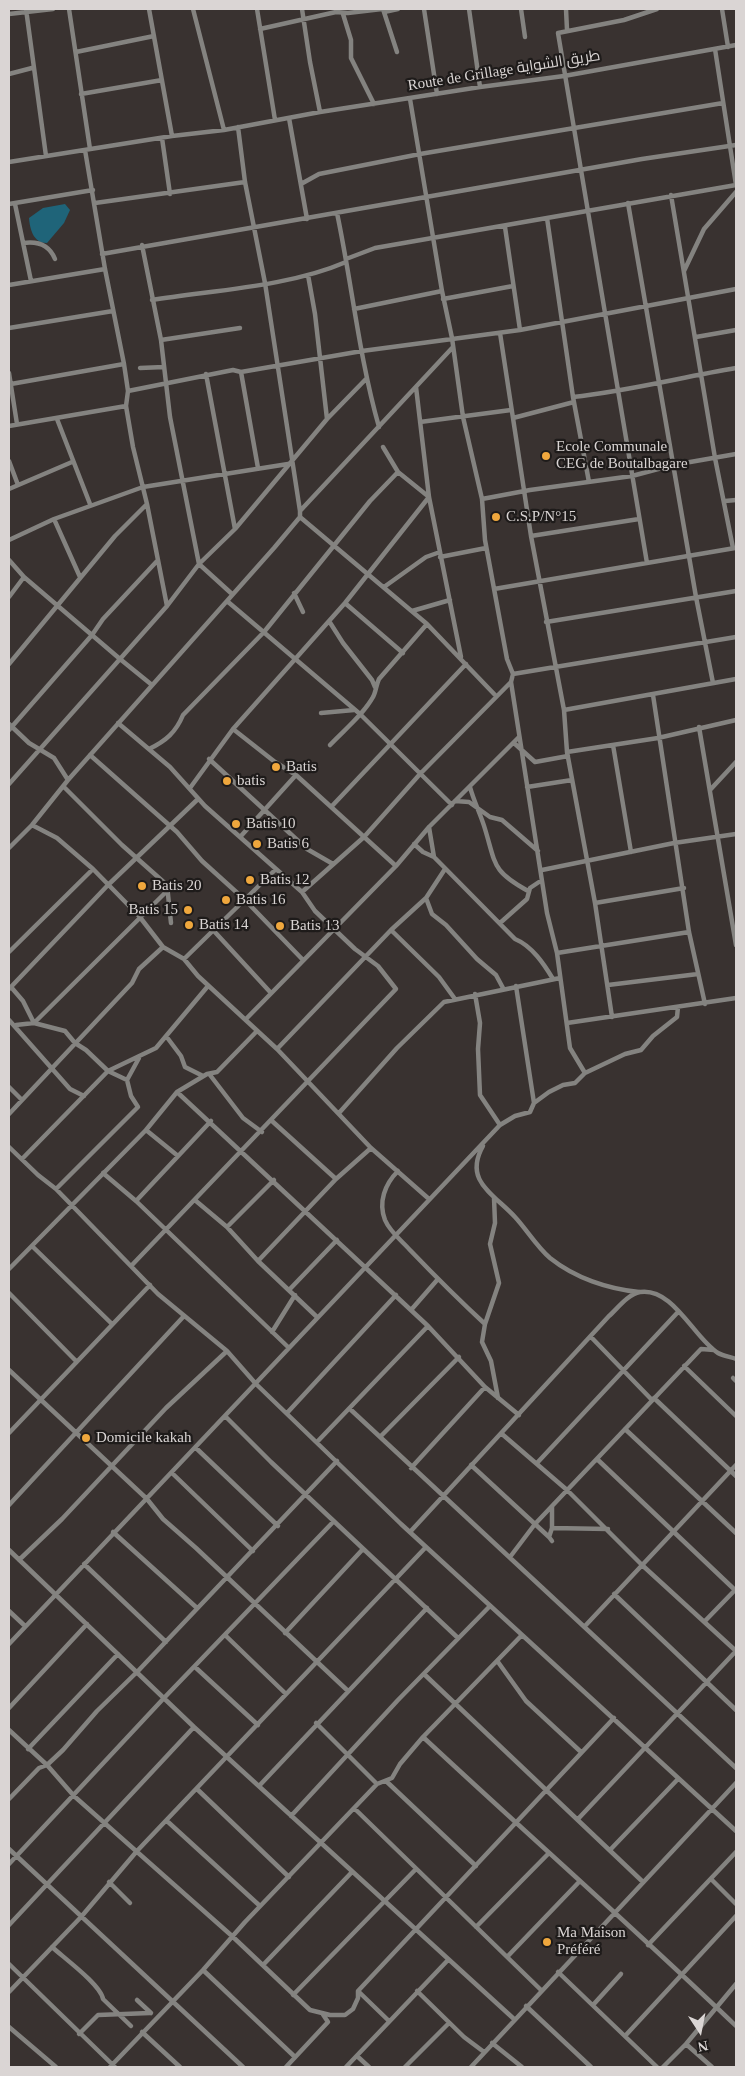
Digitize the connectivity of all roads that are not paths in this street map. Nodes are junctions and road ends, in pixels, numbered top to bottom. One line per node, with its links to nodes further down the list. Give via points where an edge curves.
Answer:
1 (53, 9): 15 (street)
2 (69, 9): 26 (street)
3 (149, 9): 21 (street)
4 (193, 9): 43 (street)
5 (256, 9): 19 (street)
6 (302, 9): 18 (street)
7 (398, 9): 14 (street)
8 (424, 9): 34 (street)
9 (469, 9): 32 (street)
10 (521, 9): 22 (street)
11 (566, 9): 20 (street)
12 (657, 9): 20 (street, via 624,20)
13 (722, 9): 24 (street)
14 (383, 10): 17 (street); 27 (street)
15 (26, 11): 16 (street); 28 (street)
16 (9, 14)
17 (343, 14): 18 (street, via 336,12); 37 (street, via 351,40 351,58)
18 (303, 21): 19 (street); 38 (street)
19 (260, 29): 40 (street)
20 (567, 30): 30 (street, via 558,33)
21 (154, 36): 26 (street); 31 (street)
22 (525, 37)
23 (736, 46): 24 (street, Route de Grillage طريق الشواية)
24 (728, 47): 25 (street, Route de Grillage طريق الشواية)
25 (715, 49): 30 (street, Route de Grillage طريق الشواية); 36 (street)
26 (76, 52): 33 (street)
27 (397, 52)
28 (32, 68): 29 (street); 50 (street)
29 (9, 74)
30 (564, 76): 32 (street, Route de Grillage طريق الشواية); 42 (street)
31 (162, 80): 33 (street); 44 (street)
32 (480, 87): 34 (street, Route de Grillage طريق الشواية)
33 (81, 94): 48 (street)
34 (437, 94): 35 (street, Route de Grillage طريق الشواية)
35 (410, 98): 37 (street, Route de Grillage طريق الشواية); 49 (street)
36 (723, 103): 42 (street); 47 (street)
37 (374, 104): 38 (street, Route de Grillage طريق الشواية)
38 (320, 112): 39 (street, Route de Grillage طريق الشواية)
39 (289, 118): 40 (street, Route de Grillage طريق الشواية); 54 (street)
40 (275, 120): 41 (street, Route de Grillage طريق الشواية)
41 (238, 127): 43 (street, Route de Grillage طريق الشواية); 53 (street)
42 (573, 127): 49 (street); 52 (street)
43 (224, 130): 44 (street, Route de Grillage طريق الشواية)
44 (172, 136): 45 (street, Route de Grillage طريق الشواية)
45 (162, 138): 48 (street, Route de Grillage طريق الشواية); 58 (street)
46 (736, 145): 47 (street)
47 (730, 146): 52 (street); 55 (street)
48 (88, 150): 50 (street, Route de Grillage طريق الشواية); 56 (street)
49 (420, 154): 54 (street, via 320,174); 60 (street)
50 (46, 156): 51 (street, Route de Grillage طريق الشواية)
51 (9, 162)
52 (582, 171): 60 (street); 65 (street)
53 (245, 182): 58 (street); 69 (street)
54 (301, 184): 68 (street)
55 (736, 185): 59 (street)
56 (93, 190): 61 (street); 64 (street)
57 (736, 192): 78 (street, via 704,229)
58 (170, 194): 61 (street)
59 (672, 195): 62 (street); 78 (street)
60 (428, 196): 66 (street); 71 (street)
61 (95, 203): 74 (street)
62 (628, 203): 65 (street); 89 (street)
63 (9, 204): 64 (street)
64 (15, 204): 72 (street)
65 (589, 212): 67 (street); 92 (street)
66 (336, 213): 68 (street); 76 (street)
67 (547, 218): 70 (street); 93 (street)
68 (307, 219): 69 (street)
69 (254, 227): 73 (street); 81 (street)
70 (505, 227): 71 (street); 83 (street)
71 (435, 239): 76 (street, via 375,248); 85 (street)
72 (23, 243): 75 (street, via 43,245 51,250); 80 (street)
73 (142, 245): 74 (street); 88 (street)
74 (102, 254): 77 (street)
75 (55, 259)
76 (346, 261): 79 (street, via 324,272); 90 (street)
77 (105, 269): 80 (street); 91 (street)
78 (684, 271): 87 (street)
79 (308, 275): 81 (street); 104 (street)
80 (31, 281): 82 (street)
81 (265, 283): 88 (street); 106 (street)
82 (9, 285)
83 (513, 286): 86 (street); 96 (street)
84 (736, 289): 87 (street)
85 (442, 292): 86 (street); 90 (street)
86 (443, 298): 100 (street)
87 (690, 298): 89 (street); 99 (street)
88 (152, 300): 101 (street)
89 (646, 306): 92 (street); 115 (street)
90 (354, 309): 103 (street)
91 (113, 311): 94 (street); 105 (street)
92 (604, 314): 93 (street); 120 (street)
93 (562, 323): 96 (street); 121 (street)
94 (9, 328)
95 (240, 328): 101 (street)
96 (520, 330): 98 (street)
97 (736, 330): 99 (street)
98 (500, 333): 100 (street); 123 (street)
99 (696, 337): 113 (street)
100 (452, 338): 102 (street); 103 (street)
101 (161, 340): 107 (street)
102 (453, 346): 118 (street); 124 (street)
103 (362, 351): 104 (street); 114 (street)
104 (320, 358): 106 (street); 127 (street)
105 (124, 364): 117 (street); 119 (street)
106 (278, 366): 110 (street); 137 (street)
107 (164, 367): 108 (street); 116 (street)
108 (140, 368)
109 (736, 368): 113 (street)
110 (241, 372): 112 (street); 139 (street)
111 (9, 373): 117 (street)
112 (206, 374): 116 (street); 141 (street)
113 (701, 374): 115 (street); 134 (street)
114 (366, 379): 127 (street); 131 (street)
115 (659, 381): 120 (street); 138 (street)
116 (165, 383): 119 (street); 143 (street)
117 (11, 384): 129 (street)
118 (416, 387): 128 (street); 131 (street)
119 (128, 391): 122 (street)
120 (617, 392): 121 (street); 142 (street)
121 (573, 399): 125 (street); 144 (street)
122 (126, 406): 126 (street); 146 (street)
123 (511, 410): 124 (street); 125 (street)
124 (463, 417): 128 (street); 150 (street)
125 (513, 418): 148 (street)
126 (57, 419): 129 (street); 136 (street)
127 (328, 419): 137 (street)
128 (420, 422): 149 (street)
129 (17, 424): 130 (street)
130 (9, 426)
131 (379, 427): 155 (street)
132 (383, 447): 140 (street)
133 (736, 454): 134 (street)
134 (715, 458): 138 (street); 152 (street)
135 (9, 461): 145 (street)
136 (72, 462): 145 (street); 153 (street)
137 (290, 462): 139 (street); 155 (street); 158 (street)
138 (673, 465): 142 (street); 165 (street)
139 (258, 468): 141 (street)
140 (398, 472): 149 (street); 161 (street)
141 (226, 473): 143 (street); 158 (street)
142 (632, 476): 144 (street); 157 (street)
143 (182, 479): 146 (street); 169 (street)
144 (589, 482): 148 (street)
145 (18, 485): 147 (street)
146 (142, 486): 153 (street); 154 (street)
147 (9, 489)
148 (524, 491): 150 (street); 159 (street)
149 (429, 497): 164 (street); 170 (street)
150 (482, 499): 162 (street)
151 (736, 500): 152 (street)
152 (725, 502): 163 (street)
153 (90, 504): 156 (street)
154 (147, 504): 167 (street); 171 (street, via 114,536)
155 (300, 514): 161 (street); 178 (street)
156 (54, 518): 160 (street); 171 (street)
157 (639, 519): 159 (street); 168 (street)
158 (235, 529): 169 (street)
159 (531, 536): 173 (street)
160 (9, 540)
161 (334, 546): 170 (street); 177 (street)
162 (486, 548): 164 (street); 175 (street)
163 (735, 548): 165 (street)
164 (440, 554): 174 (street, via 426,557); 181 (street)
165 (689, 556): 168 (street); 180 (street)
166 (9, 560): 172 (street)
167 (158, 560): 185 (street); 192 (street)
168 (647, 563): 173 (street)
169 (200, 564): 178 (street); 185 (street)
170 (368, 573): 174 (street); 183 (street)
171 (80, 577): 184 (street)
172 (24, 578): 179 (street); 184 (street)
173 (539, 582): 175 (street); 189 (street)
174 (384, 587): 186 (street)
175 (494, 589): 202 (street, via 507,659)
176 (736, 591): 180 (street)
177 (294, 593): 187 (street); 191 (street)
178 (232, 594): 182 (street)
179 (9, 597)
180 (696, 597): 189 (street); 194 (street)
181 (450, 600): 186 (street); 196 (street)
182 (227, 602): 191 (street); 206 (street)
183 (345, 603): 188 (street); 195 (street)
184 (58, 605): 192 (street); 199 (street)
185 (167, 606): 197 (street)
186 (412, 611): 190 (street)
187 (303, 612)
188 (329, 621): 198 (street); 207 (street)
189 (546, 622): 201 (street)
190 (427, 624): 195 (street); 196 (street)
191 (264, 632): 198 (street); 225 (street, via 183,715 179,726 169,737)
192 (92, 635): 197 (street); 216 (street)
193 (736, 637): 194 (street)
194 (705, 642): 201 (street); 205 (street)
195 (403, 653): 207 (street)
196 (461, 657): 200 (street)
197 (120, 659): 206 (street); 226 (street)
198 (296, 660): 210 (street); 218 (street)
199 (9, 664)
200 (466, 664): 209 (street); 222 (street)
201 (556, 666): 202 (street); 211 (street)
202 (513, 674): 204 (street)
203 (736, 679): 205 (street)
204 (511, 682): 209 (street); 219 (street)
205 (713, 683): 208 (street)
206 (152, 685): 215 (street)
207 (375, 687): 213 (street, via 375,694)
208 (653, 695): 211 (street); 220 (street)
209 (496, 696): 232 (street)
210 (354, 710): 212 (street); 213 (street)
211 (564, 710): 228 (street)
212 (321, 713)
213 (360, 714): 222 (street); 223 (street)
214 (736, 720): 217 (street)
215 (118, 723): 225 (street); 229 (street)
216 (10, 727): 226 (street)
217 (699, 727): 220 (street); 241 (street)
218 (233, 729): 230 (street); 233 (street)
219 (519, 737): 221 (street); 227 (street)
220 (658, 738): 224 (street); 254 (street)
221 (514, 743): 227 (street); 238 (street)
222 (389, 744): 232 (street); 244 (street)
223 (330, 745)
224 (613, 746): 228 (street); 258 (street)
225 (149, 749): 239 (street)
226 (39, 750): 234 (street, via 54,758); 236 (street)
227 (521, 750): 228 (street, via 535,762); 240 (street)
228 (567, 754): 235 (street)
229 (90, 756): 234 (street); 248 (street)
230 (210, 759): 239 (street); 246 (street)
231 (736, 762): 241 (street)
232 (420, 774): 243 (street); 252 (street)
233 (296, 775): 244 (street); 246 (street)
234 (68, 780): 237 (street)
235 (572, 780): 240 (street); 261 (street)
236 (9, 784)
237 (63, 786): 247 (street); 260 (street)
238 (470, 787): 243 (street); 245 (street)
239 (190, 788): 242 (street)
240 (527, 788): 257 (street)
241 (710, 790): 253 (street)
242 (198, 799): 248 (street); 251 (street)
243 (453, 803): 245 (street, via 469,802); 249 (street)
244 (332, 806): 252 (street)
245 (476, 807): 257 (street, via 502,820); 272 (street, via 498,869)
246 (263, 809): 251 (street); 262 (street, via 308,849)
247 (32, 825): 256 (street); 264 (street, via 56,838)
248 (170, 827): 260 (street); 275 (street)
249 (429, 827): 255 (street); 259 (street)
250 (736, 834): 253 (street)
251 (241, 836): 266 (street)
252 (364, 837): 262 (street); 263 (street)
253 (718, 838): 254 (street); 284 (street)
254 (674, 843): 258 (street); 270 (street)
255 (414, 844): 259 (street); 263 (street)
256 (9, 848)
257 (538, 851): 267 (street)
258 (631, 852): 261 (street)
259 (434, 857): 265 (street)
260 (138, 858): 269 (street); 271 (street, via 167,885)
261 (587, 860): 267 (street); 276 (street)
262 (333, 864): 273 (street)
263 (396, 866): 280 (street)
264 (93, 868): 269 (street); 287 (street)
265 (445, 869): 274 (street); 279 (street)
266 (275, 870): 273 (street); 275 (street)
267 (542, 870): 268 (street)
268 (542, 880): 272 (street); 288 (street)
269 (108, 884): 277 (street); 298 (street)
270 (684, 888): 276 (street); 283 (street)
271 (168, 890): 277 (street); 278 (street)
272 (528, 891): 279 (street, via 527,899)
273 (302, 892): 280 (street, via 315,911)
274 (426, 898): 282 (street); 299 (street, via 432,914 496,975)
275 (244, 899): 281 (street); 291 (street)
276 (595, 903): 286 (street)
277 (139, 916): 285 (street); 309 (street)
278 (171, 923)
279 (500, 923): 294 (street, via 541,959)
280 (334, 928): 289 (street); 291 (street)
281 (213, 930): 290 (street); 300 (street)
282 (391, 930): 289 (street); 303 (street)
283 (689, 932): 286 (street); 292 (street)
284 (736, 945)
285 (163, 947): 290 (street); 314 (street)
286 (602, 947): 288 (street); 295 (street)
287 (9, 952)
288 (557, 953): 293 (street)
289 (366, 957): 315 (street); 323 (street, via 396,988)
290 (184, 959): 296 (street)
291 (304, 960): 300 (street)
292 (698, 974): 295 (street); 304 (street)
293 (560, 978): 294 (street); 310 (street)
294 (553, 979): 297 (street)
295 (608, 985): 306 (street)
296 (208, 986): 307 (street); 313 (street)
297 (516, 986): 299 (street); 328 (street)
298 (10, 988): 309 (street, via 23,1001)
299 (503, 988): 301 (street)
300 (271, 993): 307 (street)
301 (475, 994): 303 (street); 333 (street, via 480,1023 480,1095)
302 (736, 998): 304 (street)
303 (456, 999): 329 (street, via 444,1002 416,1029)
304 (705, 1004): 305 (street)
305 (678, 1007): 306 (street); 319 (street, via 677,1017 641,1050)
306 (612, 1017): 310 (street)
307 (246, 1019): 312 (street)
308 (9, 1020): 311 (street)
309 (34, 1023): 311 (street); 314 (street, via 65,1031)
310 (567, 1023): 319 (street, via 570,1048)
311 (16, 1025): 317 (street)
312 (257, 1032): 315 (street); 320 (street, via 217,1072)
313 (166, 1036): 316 (street, via 156,1048); 321 (street, via 185,1067)
314 (74, 1043): 317 (street); 318 (street)
315 (277, 1050): 323 (street)
316 (140, 1056): 318 (street); 322 (street)
317 (50, 1068): 326 (street, via 70,1089); 327 (street)
318 (108, 1071): 322 (street); 326 (street)
319 (585, 1073): 328 (street, via 575,1083 563,1085)
320 (210, 1075): 321 (street); 335 (street, via 243,1118)
321 (203, 1076): 325 (street)
322 (127, 1080): 346 (street, via 138,1107)
323 (309, 1081): 329 (street); 332 (street)
324 (9, 1087): 327 (street)
325 (177, 1092): 331 (street); 334 (street)
326 (84, 1096): 341 (street)
327 (22, 1100): 330 (street)
328 (534, 1103): 333 (street, via 530,1112 514,1116)
329 (339, 1113): 338 (street)
330 (9, 1114)
331 (211, 1121): 339 (street); 340 (street)
332 (272, 1121): 335 (street); 344 (street)
333 (500, 1125): 336 (street)
334 (146, 1130): 340 (street); 343 (street)
335 (262, 1132): 339 (street)
336 (487, 1138): 347 (street, via 475,1168 478,1179); 348 (street)
337 (9, 1147): 341 (street)
338 (371, 1148): 342 (street); 344 (street)
339 (243, 1152): 345 (street); 350 (street)
340 (178, 1156): 349 (street)
341 (22, 1159): 346 (street)
342 (398, 1171): 348 (street); 355 (street, via 388,1181 383,1204 386,1222)
343 (103, 1173): 349 (street); 351 (street)
344 (336, 1179): 352 (street)
345 (274, 1180): 352 (street); 353 (street)
346 (56, 1188): 351 (street)
347 (494, 1198): 365 (street, via 558,1264 598,1285); 374 (street, via 490,1244 499,1283)
348 (429, 1200): 355 (street)
349 (136, 1201): 354 (street)
350 (196, 1201): 353 (street); 354 (street)
351 (71, 1204): 357 (street); 359 (street)
352 (305, 1211): 356 (street); 358 (street)
353 (227, 1227): 358 (street)
354 (166, 1230): 359 (street); 376 (street)
355 (396, 1234): 360 (street); 362 (street)
356 (337, 1240): 360 (street); 364 (street)
357 (32, 1246): 361 (street); 373 (street)
358 (258, 1261): 364 (street)
359 (132, 1265): 363 (street)
360 (366, 1266): 368 (street); 372 (street)
361 (9, 1269)
362 (438, 1279): 369 (street); 374 (street)
363 (150, 1285): 371 (street); 373 (street)
364 (290, 1290): 367 (street)
365 (639, 1292): 370 (street, via 654,1293); 377 (street, via 621,1305)
366 (9, 1293): 383 (street)
367 (295, 1295): 372 (street); 376 (street)
368 (396, 1295): 369 (street); 393 (street)
369 (410, 1310): 375 (street)
370 (678, 1312): 379 (street); 385 (street)
371 (184, 1316): 380 (street); 399 (street)
372 (317, 1317): 378 (street)
373 (112, 1324): 383 (street)
374 (485, 1324): 389 (street, via 482,1342 491,1361)
375 (428, 1326): 381 (street); 392 (street)
376 (272, 1332): 378 (street)
377 (591, 1337): 385 (street); 394 (street)
378 (288, 1347): 387 (street)
379 (715, 1350): 382 (street); 384 (street, via 701,1349)
380 (227, 1351): 387 (street); 409 (street)
381 (458, 1358): 388 (street); 401 (street)
382 (736, 1359)
383 (76, 1361): 391 (street)
384 (684, 1366): 390 (street); 396 (street)
385 (623, 1369): 390 (street); 406 (street)
386 (9, 1370): 391 (street)
387 (256, 1384): 393 (street); 395 (street)
388 (485, 1387): 389 (street); 410 (street)
389 (498, 1398): 394 (street)
390 (653, 1399): 397 (street); 411 (street)
391 (39, 1400): 398 (street); 399 (street)
392 (350, 1409): 401 (street); 402 (street)
393 (286, 1413): 402 (street)
394 (519, 1415): 400 (street)
395 (226, 1416): 403 (street); 415 (street)
396 (736, 1416)
397 (625, 1429): 404 (street); 418 (street)
398 (9, 1432)
399 (76, 1434): 409 (street); 419 (street)
400 (502, 1434): 406 (street); 407 (street)
401 (380, 1437): 410 (street)
402 (317, 1442): 405 (street)
403 (196, 1448): 412 (street); 423 (street)
404 (597, 1459): 414 (street); 428 (street)
405 (337, 1461): 415 (street); 427 (street)
406 (537, 1463): 414 (street)
407 (471, 1465): 416 (street); 422 (street)
408 (736, 1465): 411 (street)
409 (110, 1467): 417 (street); 435 (street)
410 (411, 1468): 416 (street)
411 (731, 1471): 413 (street); 418 (street)
412 (172, 1473): 417 (street); 433 (street)
413 (736, 1476)
414 (568, 1490): 420 (street); 425 (street)
415 (307, 1496): 421 (street); 423 (street)
416 (442, 1496): 427 (street); 434 (street)
417 (147, 1499): 426 (street); 438 (street, via 163,1519)
418 (702, 1500): 428 (street); 429 (street)
419 (9, 1505)
420 (552, 1506): 422 (street); 424 (street)
421 (334, 1521): 431 (street); 443 (street)
422 (535, 1524): 424 (street, via 551,1539); 434 (street)
423 (278, 1526): 433 (street)
424 (552, 1528): 425 (street)
425 (608, 1530): 437 (street)
426 (113, 1532): 436 (street); 445 (street)
427 (410, 1532): 430 (street)
428 (672, 1532): 437 (street); 440 (street)
429 (736, 1533)
430 (426, 1547): 439 (street); 444 (street)
431 (363, 1549): 439 (street); 452 (street)
432 (9, 1550): 435 (street)
433 (253, 1551): 438 (street)
434 (510, 1557): 451 (street)
435 (19, 1560): 442 (street)
436 (84, 1564): 442 (street); 456 (street)
437 (642, 1564): 441 (street); 448 (street)
438 (227, 1577): 443 (street); 445 (street)
439 (396, 1578): 446 (street); 460 (street)
440 (736, 1590): 448 (street)
441 (614, 1594): 451 (street); 465 (street)
442 (55, 1595): 449 (street); 450 (street)
443 (255, 1604): 452 (street); 453 (street)
444 (490, 1607): 454 (street); 455 (street)
445 (197, 1608): 456 (street)
446 (427, 1608): 455 (street); 466 (street)
447 (9, 1611): 450 (street)
448 (705, 1621): 458 (street)
449 (86, 1624): 459 (street); 470 (street)
450 (25, 1626): 457 (street)
451 (585, 1626): 472 (street)
452 (285, 1633): 460 (street)
453 (225, 1635): 462 (street); 467 (street)
454 (521, 1636): 461 (street); 473 (street)
455 (458, 1638): 464 (street)
456 (166, 1642): 463 (street)
457 (9, 1644)
458 (736, 1651): 465 (street)
459 (118, 1654): 463 (street); 480 (street)
460 (316, 1662): 466 (street); 467 (street)
461 (498, 1662): 469 (street); 481 (street, via 526,1701)
462 (194, 1667): 468 (street); 475 (street)
463 (138, 1671): 468 (street); 484 (street)
464 (424, 1674): 469 (street); 482 (street)
465 (705, 1682): 471 (street); 472 (street)
466 (348, 1691): 474 (street)
467 (286, 1694): 475 (street)
468 (164, 1698): 476 (street); 494 (street)
469 (456, 1704): 478 (street); 492 (street)
470 (9, 1708)
471 (736, 1710)
472 (677, 1713): 479 (street); 485 (street)
473 (614, 1718): 479 (street); 481 (street)
474 (316, 1724): 482 (street); 490 (street)
475 (258, 1725): 483 (street)
476 (194, 1727): 483 (street); 500 (street)
477 (9, 1730): 480 (street)
478 (422, 1737): 487 (street, via 392,1778); 501 (street)
479 (645, 1748): 486 (street); 498 (street)
480 (28, 1749): 484 (street)
481 (581, 1752): 492 (street)
482 (346, 1755): 489 (street); 497 (street)
483 (228, 1756): 490 (street); 491 (street)
484 (47, 1765): 493 (street, via 38,1768); 494 (street)
485 (736, 1768)
486 (678, 1779): 495 (street); 505 (street)
487 (386, 1781): 489 (street); 511 (street)
488 (736, 1783): 495 (street)
489 (378, 1784): 496 (street)
490 (259, 1786): 497 (street)
491 (197, 1789): 499 (street); 514 (street)
492 (546, 1790): 498 (street); 501 (street)
493 (10, 1795)
494 (74, 1796): 500 (street); 509 (street)
495 (713, 1808): 502 (street); 518 (street)
496 (355, 1810): 503 (street); 512 (street)
497 (291, 1816): 503 (street)
498 (578, 1819): 505 (street)
499 (168, 1821): 506 (street); 524 (street)
500 (106, 1822): 506 (street); 519 (street)
501 (516, 1823): 508 (street); 511 (street)
502 (736, 1831)
503 (322, 1844): 513 (street); 514 (street)
504 (9, 1849): 509 (street)
505 (610, 1850): 518 (street)
506 (137, 1851): 516 (street); 531 (street)
507 (736, 1852): 515 (street)
508 (549, 1854): 517 (street); 529 (street)
509 (16, 1856): 510 (street); 519 (street)
510 (9, 1864)
511 (476, 1866): 520 (street)
512 (416, 1869): 520 (street); 521 (street)
513 (352, 1872): 521 (street); 537 (street)
514 (289, 1877): 524 (street)
515 (711, 1879): 523 (street); 532 (street)
516 (109, 1882): 522 (street); 527 (street)
517 (579, 1882): 525 (street); 534 (street)
518 (643, 1882): 525 (street)
519 (48, 1886): 527 (street); 528 (street)
520 (446, 1898): 529 (street); 530 (street)
521 (384, 1901): 530 (street); 548 (street)
522 (130, 1903)
523 (736, 1904)
524 (260, 1906): 531 (street)
525 (614, 1914): 532 (street); 539 (street)
526 (736, 1916): 540 (street)
527 (81, 1917): 533 (street); 550 (street)
528 (9, 1925)
529 (476, 1927): 534 (street)
530 (416, 1930): 535 (street); 545 (street)
531 (232, 1936): 537 (street); 538 (street)
532 (648, 1945): 540 (street)
533 (52, 1947): 542 (street); 556 (street, via 89,1980)
534 (507, 1957): 544 (street)
535 (448, 1960): 546 (street); 559 (street)
536 (9, 1964): 542 (street)
537 (263, 1965): 548 (street)
538 (203, 1970): 550 (street); 573 (street)
539 (558, 1972): 544 (street); 551 (street)
540 (682, 1973): 553 (street); 568 (street)
541 (621, 1974): 551 (street)
542 (24, 1977): 547 (street); 567 (street)
543 (736, 1984): 553 (street)
544 (542, 1990): 552 (street)
545 (358, 1991): 557 (street, via 354,2009); 560 (street)
546 (418, 1991): 560 (street); 562 (street)
547 (9, 1992)
548 (293, 1995): 555 (street, via 310,2010)
549 (138, 2000): 554 (street)
550 (172, 2002): 558 (street); 577 (street)
551 (593, 2005): 568 (street)
552 (526, 2006): 559 (street); 584 (street)
553 (717, 2008): 564 (street); 570 (street)
554 (150, 2013): 556 (street); 558 (street)
555 (322, 2013): 557 (street); 561 (street)
556 (118, 2014): 563 (street); 567 (street, via 98,2015)
557 (340, 2015): 561 (street)
558 (156, 2018): 566 (street)
559 (514, 2019): 569 (street)
560 (389, 2021): 572 (street)
561 (328, 2022): 573 (street)
562 (449, 2023): 571 (street); 581 (street)
563 (131, 2026)
564 (736, 2026)
565 (9, 2027): 575 (street)
566 (142, 2032): 574 (street); 576 (street)
567 (79, 2034): 574 (street)
568 (625, 2036): 585 (street)
569 (492, 2043): 571 (street); 583 (street)
570 (686, 2044): 586 (street); 587 (street)
571 (484, 2052): 582 (street)
572 (356, 2056): 579 (street); 580 (street)
573 (295, 2057): 578 (street)
574 (113, 2066)
575 (56, 2067)
576 (180, 2067)
577 (243, 2067)
578 (286, 2067)
579 (346, 2067)
580 (369, 2067)
581 (405, 2067)
582 (471, 2067)
583 (522, 2067)
584 (591, 2067)
585 (657, 2067)
586 (663, 2067)
587 (712, 2067)

